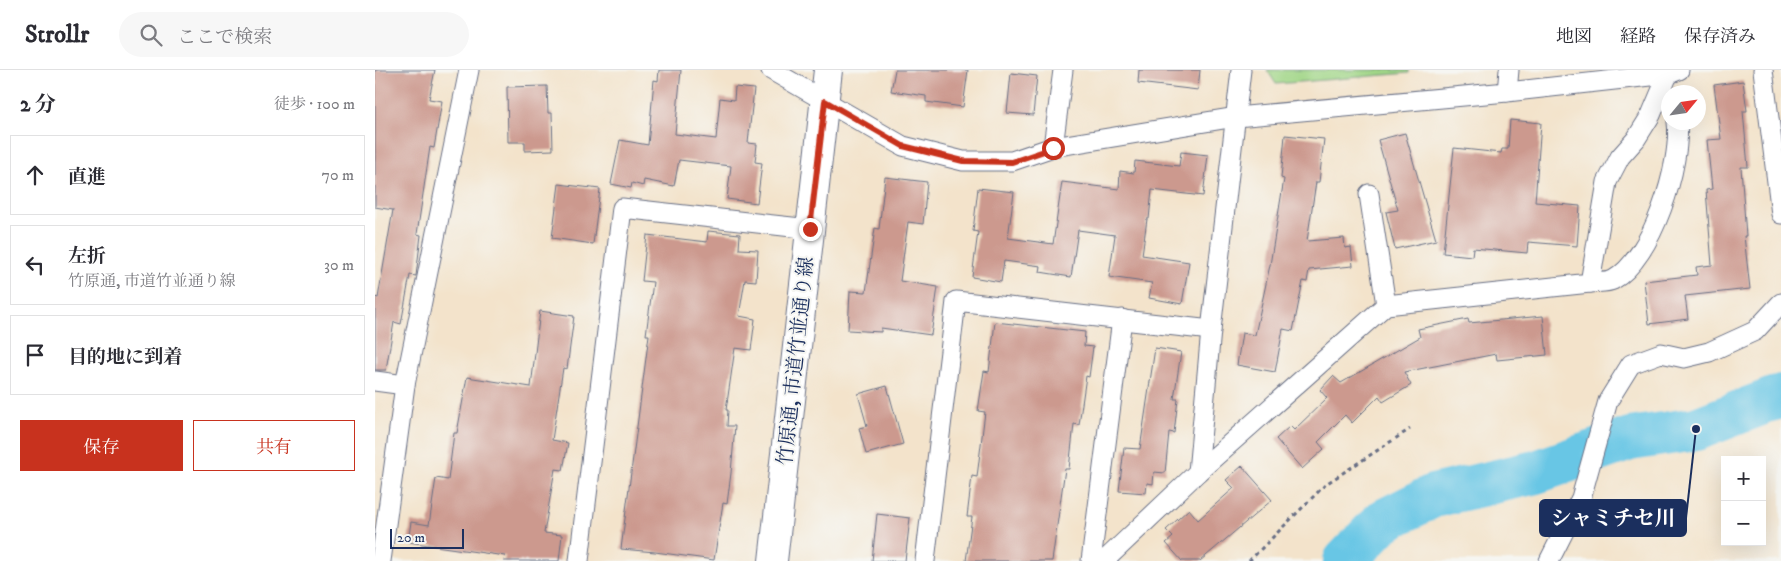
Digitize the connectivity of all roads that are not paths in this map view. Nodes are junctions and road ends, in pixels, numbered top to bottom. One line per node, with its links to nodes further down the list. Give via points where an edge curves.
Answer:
1 (469, 70): 24 (street)
2 (771, 70): 11 (street)
3 (828, 70): 11 (street, 竹原通, 市道竹並通り線)
4 (1063, 70): 14 (street)
5 (1241, 70): 12 (street)
6 (1509, 70): 10 (street)
7 (1763, 70): 16 (street)
8 (1672, 71): 9 (street); 10 (street); 18 (street, via 1651,114 1620,157 1607,182)
9 (1672, 85)
10 (1507, 92): 12 (street)
11 (825, 101): 14 (street, via 903,146 963,161 1012,162); 17 (street, 竹原通, 市道竹並通り線)
12 (1236, 117): 14 (street); 22 (street)
13 (1677, 130): 18 (street, via 1676,160 1653,232 1627,268 1612,280)
14 (1053, 148)
15 (1369, 194): 20 (street)
16 (1781, 214)
17 (810, 229): 27 (street, via 622,208); 28 (street, 竹原通, 市道竹並通り線)
18 (1590, 282): 20 (street)
19 (1781, 303): 32 (street, via 1755,331 1709,352 1684,358 1661,353 1631,364 1608,402 1581,498)
20 (1386, 305): 25 (street)
21 (1122, 319): 22 (street); 29 (street, via 955,301); 30 (street)
22 (1211, 330): 25 (street)
23 (375, 380): 24 (street)
24 (405, 385): 26 (street)
25 (1199, 472): 31 (street)
26 (381, 561)
27 (579, 561)
28 (773, 561)
29 (925, 561)
30 (1091, 561)
31 (1104, 561)
32 (1549, 561)

